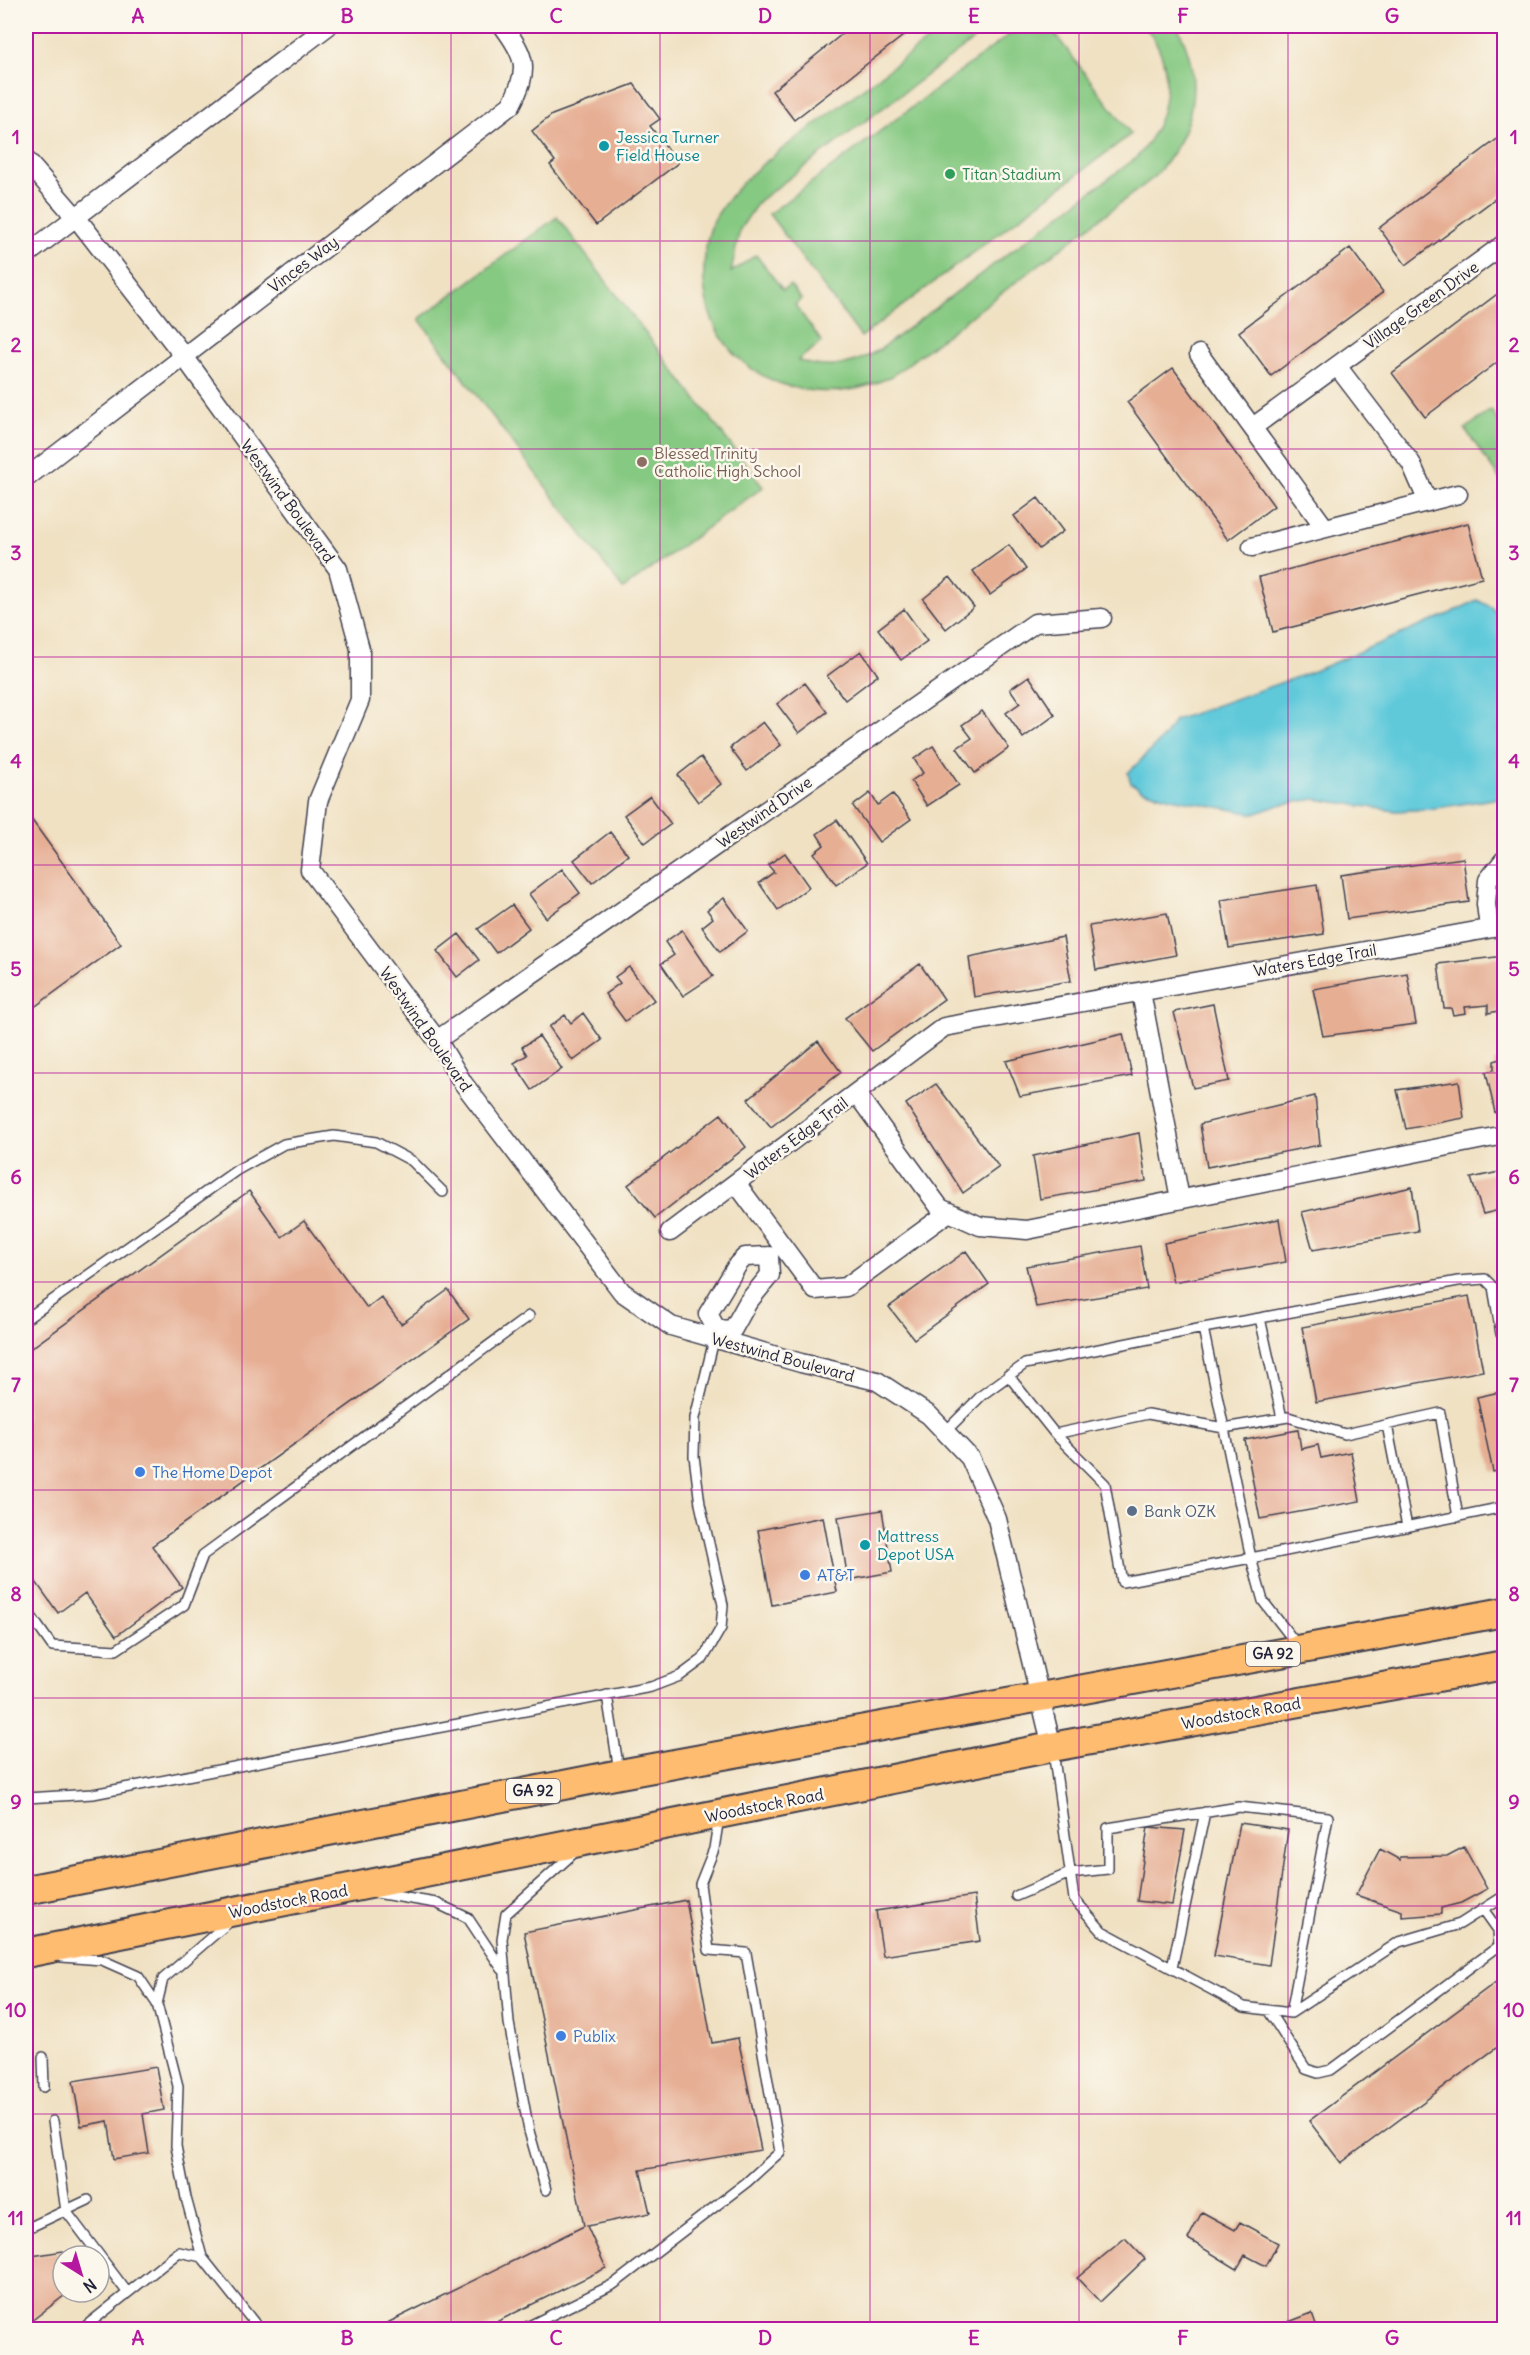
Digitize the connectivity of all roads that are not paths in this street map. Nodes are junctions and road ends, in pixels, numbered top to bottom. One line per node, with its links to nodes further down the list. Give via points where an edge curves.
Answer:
1 (328, 26): 4 (street)
2 (503, 26): 8 (street, Vinces Way, via 524,61 522,84 512,105)
3 (26, 160): 4 (street, Westwind Boulevard)
4 (75, 217): 6 (street); 8 (street, Westwind Boulevard)
5 (1504, 244): 9 (street, Village Green Drive)
6 (26, 255)
7 (1199, 354): 10 (street)
8 (183, 355): 11 (street, Vinces Way); 20 (street, Westwind Boulevard, via 338,569 360,649 360,700 318,801 310,870)
9 (1337, 366): 10 (street, Village Green Drive); 13 (street, via 1411,463)
10 (1253, 427): 14 (street)
11 (26, 478)
12 (1458, 494): 13 (street)
13 (1428, 502): 14 (street)
14 (1325, 528): 15 (street)
15 (1252, 547)
16 (1102, 618): 20 (street, Westwind Drive, via 1035,623)
17 (1504, 860): 18 (street, Waters Edge Trail, via 1488,879 1486,903)
18 (1497, 927): 19 (street, Waters Edge Trail)
19 (1141, 992): 21 (street, Waters Edge Trail, via 944,1028); 25 (street)
20 (437, 1040): 36 (street, Westwind Boulevard, via 463,1083 622,1292 670,1326)
21 (856, 1093): 23 (street, Waters Edge Trail); 26 (street, Waters Edge Trail, via 939,1208)
22 (1504, 1135): 25 (street, Waters Edge Trail)
23 (736, 1183): 27 (street, Waters Edge Trail); 28 (street, Waters Edge Trail)
24 (443, 1192): 33 (lane, via 412,1161 376,1142 334,1136 284,1144 237,1170)
25 (1180, 1199): 26 (street, Waters Edge Trail, via 1027,1230 980,1226)
26 (949, 1212): 28 (street, Waters Edge Trail, via 846,1287 815,1290)
27 (670, 1232)
28 (775, 1250): 29 (street, via 744,1257); 30 (street, via 770,1275)
29 (723, 1287): 30 (street); 36 (street, via 708,1314)
30 (747, 1302): 36 (street, via 733,1329)
31 (529, 1316): 47 (lane, via 202,1555 184,1605 116,1650 52,1646)
32 (1260, 1318): 34 (lane); 35 (lane, via 1485,1279 1492,1287); 38 (lane)
33 (26, 1319)
34 (1203, 1328): 37 (lane, via 1025,1364); 40 (lane)
35 (1502, 1334)
36 (715, 1335): 41 (street, Westwind Boulevard, via 877,1381 929,1416); 51 (lane, via 695,1418 694,1456 700,1504 723,1605 721,1628 703,1659 680,1676 651,1687)
37 (1008, 1375): 41 (lane); 42 (lane)
38 (1282, 1418): 39 (lane, via 1345,1434); 40 (lane)
39 (1387, 1425): 44 (lane, via 1440,1413); 45 (lane)
40 (1224, 1428): 42 (lane, via 1148,1414); 46 (lane)
41 (945, 1432): 52 (street, Westwind Boulevard, via 970,1458 997,1519)
42 (1055, 1434): 46 (lane, via 1105,1484 1122,1582)
43 (1504, 1507): 44 (lane)
44 (1458, 1516): 45 (lane)
45 (1407, 1527): 46 (lane)
46 (1251, 1558): 49 (lane, via 1263,1601)
47 (26, 1609)
48 (1504, 1612): 49 (main road, GA 92)
49 (1301, 1649): 52 (main road, GA 92)
50 (1504, 1665): 53 (main road, Woodstock Road)
51 (607, 1695): 54 (lane); 55 (lane, via 93,1794)
52 (1041, 1695): 53 (street, Westwind Boulevard); 54 (main road, GA 92)
53 (1052, 1748): 57 (main road, Woodstock Road); 59 (lane)
54 (620, 1774): 61 (main road, GA 92)
55 (30, 1797)
56 (1205, 1812): 59 (lane, via 1108,1828 1107,1869); 67 (lane); 71 (lane, via 1239,1807 1328,1817)
57 (719, 1814): 58 (main road, Woodstock Road); 83 (lane, via 714,1849 700,1884 709,1950 746,1953 780,2152 614,2284)
58 (588, 1841): 60 (main road, Woodstock Road); 68 (lane, via 506,1914)
59 (1070, 1873): 62 (lane); 67 (lane, via 1074,1899 1102,1931)
60 (353, 1888): 65 (main road, Woodstock Road); 68 (lane, via 436,1903 468,1918)
61 (26, 1890)
62 (1016, 1896)
63 (1504, 1896): 64 (lane)
64 (1483, 1909): 70 (lane, via 1498,1930 1499,1946 1331,2070 1318,2073 1306,2069); 71 (lane, via 1460,1924 1399,1942)
65 (244, 1910): 66 (main road, Woodstock Road); 69 (lane, via 162,1979)
66 (26, 1954): 69 (lane, via 102,1960 138,1976)
67 (1172, 1968): 70 (lane, via 1244,2007)
68 (503, 1970): 75 (lane, via 529,2131)
69 (157, 2004): 79 (lane, via 178,2086 176,2146)
70 (1268, 2010): 71 (lane)
71 (1291, 2013)
72 (43, 2057): 73 (lane)
73 (44, 2087)
74 (53, 2121): 77 (lane)
75 (546, 2190)
76 (88, 2200): 77 (lane)
77 (66, 2211): 78 (lane); 80 (lane)
78 (26, 2229)
79 (202, 2257): 80 (lane, via 179,2252); 82 (lane)
80 (127, 2292): 81 (lane)
81 (81, 2330)
82 (260, 2330)
83 (522, 2330)

